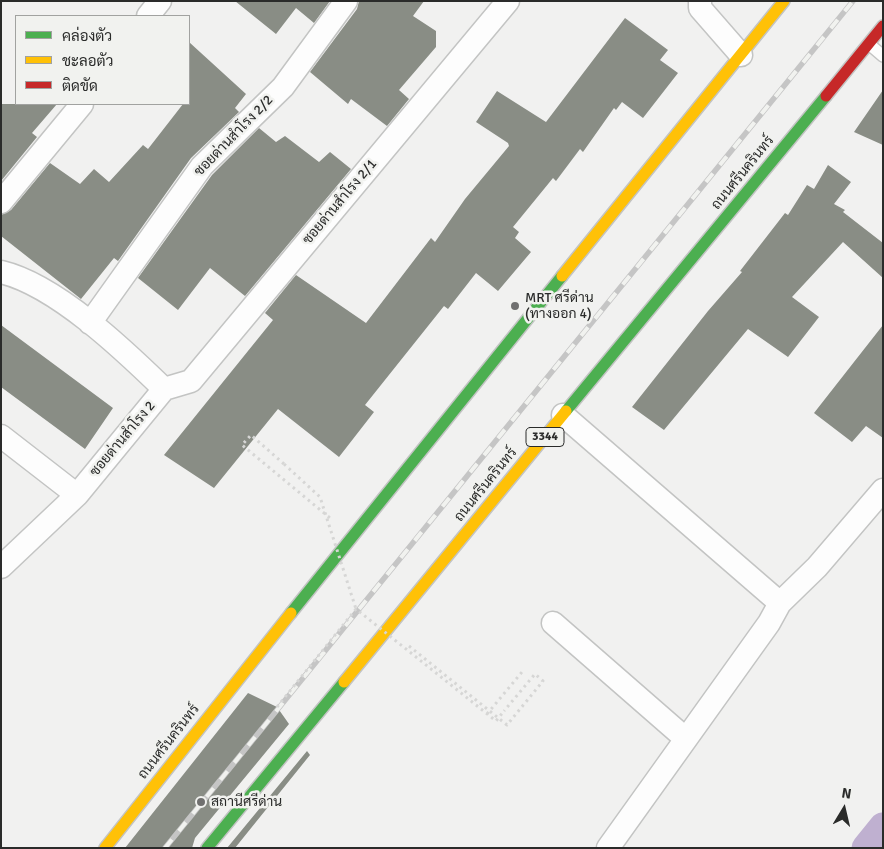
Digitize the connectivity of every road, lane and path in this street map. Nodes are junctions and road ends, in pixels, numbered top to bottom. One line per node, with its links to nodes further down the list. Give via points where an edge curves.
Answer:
1 (160, 1): 6 (street)
2 (346, 1): 14 (street, ซอยด่านสำโรง 2/2, via 283,86 202,166)
3 (508, 1): 15 (street, ซอยด่านสำโรง 2/1, via 191,380)
4 (700, 1): 9 (street, via 700,8)
5 (784, 1): 9 (main road, ถนนศรีนครินทร์)
6 (149, 15)
7 (883, 26): 8 (main road, ถนนศรีนครินทร์ / 3344)
8 (868, 44): 10 (lane); 16 (main road, ถนนศรีนครินทร์ / 3344)
9 (741, 55): 20 (main road, ถนนศรีนครินทร์)
10 (883, 56)
11 (81, 105): 12 (street)
12 (1, 202)
13 (1, 272): 14 (street, ซอยด่านสำโรง 2, via 19,277)
14 (90, 323): 15 (street, ซอยด่านสำโรง 2)
15 (164, 389): 19 (street, ซอยด่านสำโรง 2)
16 (563, 415): 22 (street); 25 (main road, ถนนศรีนครินทร์ / 3344)
17 (1, 436): 19 (street)
18 (883, 490): 22 (street, via 818,567)
19 (77, 495): 21 (street, ซอยด่านสำโรง 2)
20 (352, 536): 23 (path, bridge, via 249,450 242,444 251,435 320,497); 30 (main road, ถนนศรีนครินทร์)
21 (1, 567)
22 (780, 603): 29 (street)
23 (356, 609): 27 (path, bridge); 28 (path, bridge)
24 (553, 623): 29 (street)
25 (387, 629): 28 (path, bridge, via 507,725 544,681 535,674 504,711 496,721); 31 (main road, ถนนศรีนครินทร์ / 3344)
26 (522, 672): 28 (path, bridge)
27 (277, 707)
28 (487, 714)
29 (686, 739): 32 (street)
30 (104, 848)
31 (207, 848)
32 (608, 848)

